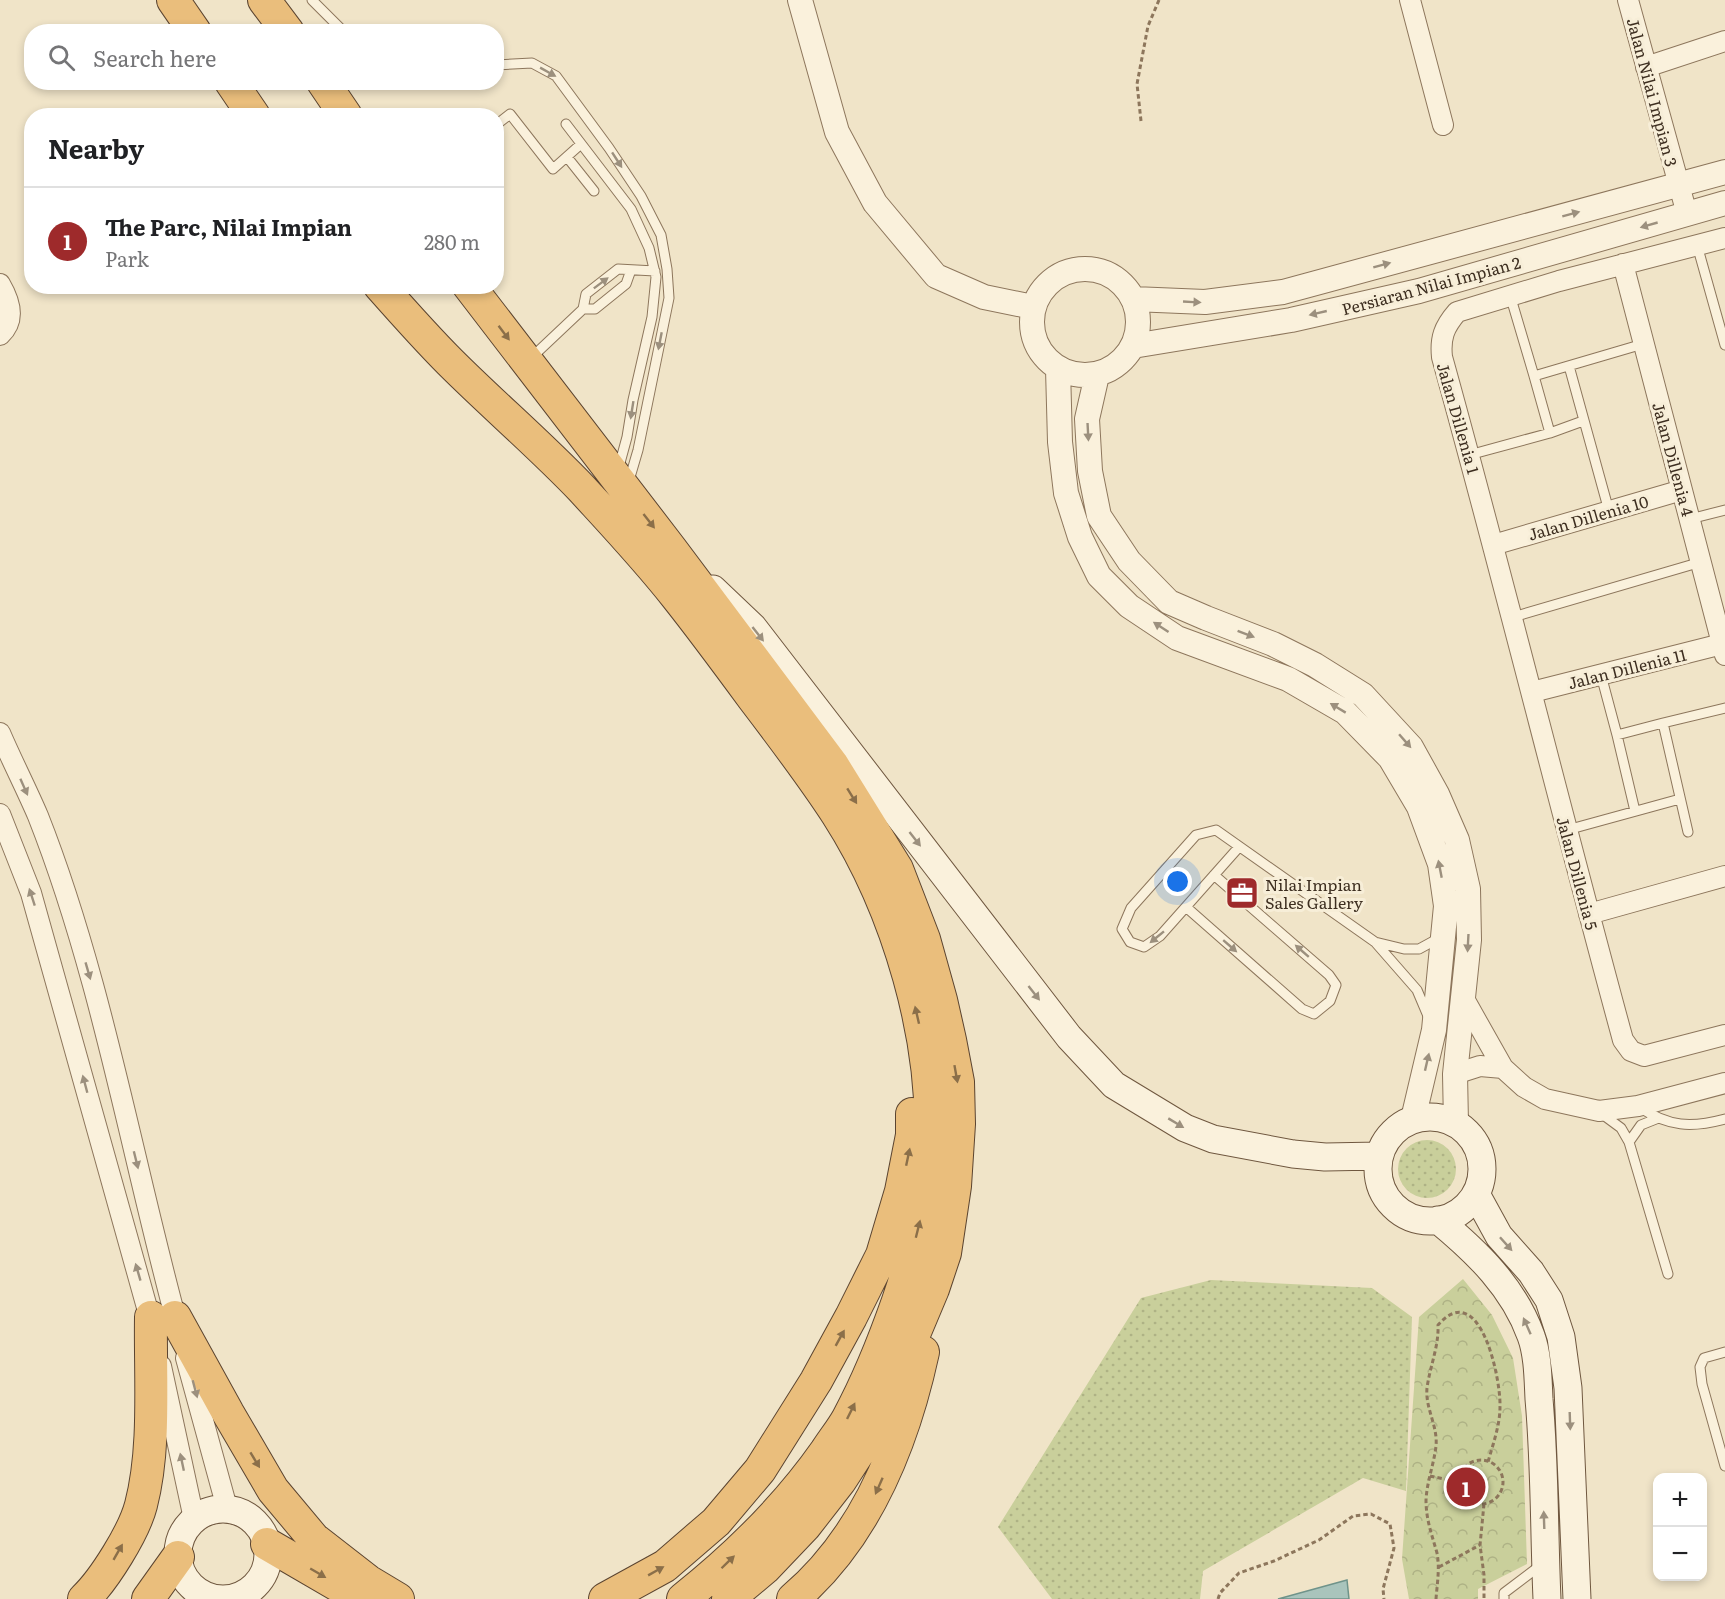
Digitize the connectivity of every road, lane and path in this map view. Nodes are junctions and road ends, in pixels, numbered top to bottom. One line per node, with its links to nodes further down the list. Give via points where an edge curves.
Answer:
1 (173, 0): 8 (highway)
2 (264, 0): 9 (highway)
3 (312, 0): 10 (lane)
4 (800, 0): 40 (street, via 837,132 875,203 936,276 984,297)
5 (1159, 0): 19 (path, via 1148,26 1137,84)
6 (1410, 0): 21 (street)
7 (1628, 0): 13 (street, Jalan Nilai Impian 3)
8 (190, 24)
9 (282, 24)
10 (336, 24)
11 (1725, 41): 13 (street)
12 (504, 65): 54 (lane, one-way to 54, via 532,63 556,76 641,196 661,235 669,298 638,450)
13 (1646, 67): 25 (street, Jalan Nilai Impian 3)
14 (236, 90): 16 (highway)
15 (328, 90): 17 (highway)
16 (249, 108)
17 (341, 108)
18 (504, 119): 23 (lane, via 510,114 553,169)
19 (1142, 121)
20 (566, 124): 22 (lane)
21 (1443, 125)
22 (581, 144): 23 (lane); 33 (lane, via 631,209)
23 (567, 157): 26 (lane)
24 (1725, 172): 25 (street, Persiaran Nilai Impian 2)
25 (1679, 185): 28 (street, Jalan Nilai Impian 3); 39 (street, Persiaran Nilai Impian 2, one-way to 25)
26 (594, 190)
27 (1725, 203): 28 (street, Persiaran Nilai Impian 2)
28 (1687, 214): 39 (street, Persiaran Nilai Impian 2, one-way to 39, via 1419,291)
29 (1725, 238): 30 (street, Jalan Dillenia 1)
30 (1697, 245): 31 (street, Jalan Dillenia 1); 44 (lane)
31 (1623, 264): 37 (street, Jalan Dillenia 1); 43 (street, Jalan Dillenia 4)
32 (631, 270): 33 (lane); 41 (lane, via 626,284 596,309); 41 (lane, one-way to 32, via 586,294 618,269)
33 (655, 271): 54 (lane, one-way to 54, via 652,317 633,400)
34 (0, 284): 42 (street, via 9,298 10,317)
35 (387, 294): 86 (highway, one-way to 35, via 899,947 871,879 837,814 770,720 674,593 580,487 449,361)
36 (475, 294): 46 (highway, one-way to 46)
37 (1510, 295): 50 (lane); 53 (street, Jalan Dillenia 1, via 1457,312 1440,340)
38 (1133, 299): 39 (street, Persiaran Nilai Impian 2, one-way to 39); 40 (street, via 1112,276 1080,269 1051,280); 45 (street, via 1138,315)
39 (1287, 306): 45 (street, Persiaran Nilai Impian 2)
40 (1034, 307): 48 (street, via 1031,325 1035,342)
41 (583, 309): 46 (lane)
42 (0, 335)
43 (1643, 344): 47 (lane); 55 (street, Jalan Dillenia 4)
44 (1725, 345)
45 (1133, 346): 49 (street, via 1112,369)
46 (526, 363): 54 (highway)
47 (1569, 366): 50 (lane); 51 (lane)
48 (1058, 369): 49 (street); 81 (street, one-way to 48, via 1446,906 1440,864 1419,807 1390,758 1345,712 1288,679 1178,638 1129,606 1099,576 1080,537 1066,493)
49 (1097, 375): 83 (street, one-way to 83, via 1087,419 1090,471 1099,516 1129,561 1169,602 1273,644 1363,695 1411,747 1457,840 1468,889)
50 (1534, 376): 52 (lane)
51 (1583, 421): 52 (lane); 57 (lane)
52 (1550, 433): 53 (lane)
53 (1469, 455): 59 (street, Jalan Dillenia 1)
54 (621, 485): 60 (highway, one-way to 60)
55 (1682, 490): 57 (street, Jalan Dillenia 10); 58 (street, Jalan Dillenia 4)
56 (1725, 510): 58 (lane)
57 (1608, 511): 59 (street, Jalan Dillenia 10)
58 (1690, 519): 61 (street, Jalan Dillenia 4)
59 (1493, 545): 63 (street, Jalan Dillenia 1)
60 (671, 549): 97 (main road, one-way to 97, via 753,627 1069,1037 1114,1085 1185,1128 1213,1139 1293,1154); 101 (highway, one-way to 101, via 832,764 897,868 924,939 950,1040 959,1124 956,1186 945,1253)
61 (1701, 562): 62 (street, Jalan Dillenia 4); 63 (lane)
62 (1719, 606): 64 (street, Jalan Dillenia 4)
63 (1513, 617): 66 (street, Jalan Dillenia 1)
64 (1724, 649): 65 (street, Jalan Dillenia 11)
65 (1601, 675): 66 (street, Jalan Dillenia 11); 70 (lane)
66 (1532, 692): 74 (street, Jalan Dillenia 5)
67 (1725, 708): 68 (lane)
68 (1663, 723): 70 (lane); 71 (lane)
69 (0, 733): 102 (street, one-way to 102, via 38,816 90,977)
70 (1617, 735): 72 (lane)
71 (1680, 799): 72 (lane); 75 (lane)
72 (1635, 811): 74 (lane)
73 (0, 814): 102 (street, one-way to 73, via 32,893)
74 (1567, 830): 80 (street, Jalan Dillenia 5)
75 (1688, 832)
76 (1239, 847): 77 (lane); 79 (lane, one-way to 76, via 1160,936 1144,947 1130,942 1122,929 1131,908 1196,835 1216,830); 82 (lane)
77 (1214, 876): 79 (lane); 79 (lane, one-way to 77, via 1302,1008 1314,1014 1330,1001 1336,985 1329,975)
78 (1725, 876): 80 (street)
79 (1186, 907)
80 (1589, 914): 85 (street, Jalan Dillenia 5, via 1623,1040 1637,1053)
81 (1443, 937): 82 (lane, via 1419,949); 84 (street)
82 (1375, 942): 84 (lane, via 1417,990)
83 (1463, 997): 87 (street); 88 (street)
84 (1434, 1030): 92 (street, one-way to 84)
85 (1725, 1035)
86 (924, 1046): 121 (highway, one-way to 86, via 665,1566 716,1522 760,1470 816,1381 882,1255 901,1191 912,1135 913,1078); 122 (highway, one-way to 86, via 720,1570 809,1476 847,1420 883,1345 908,1273 926,1199 931,1152)
87 (1503, 1068): 88 (street, via 1480,1066); 91 (street, via 1545,1100)
88 (1455, 1074): 95 (street)
89 (1725, 1083): 90 (street)
90 (1638, 1106): 91 (street); 93 (lane)
91 (1599, 1111): 96 (lane, via 1621,1128)
92 (1413, 1119): 95 (main road, via 1428,1116); 97 (main road, via 1392,1133)
93 (1656, 1119): 94 (lane, via 1704,1125); 96 (lane, via 1641,1125)
94 (1725, 1119)
95 (1456, 1123): 98 (main road, via 1477,1147 1481,1178)
96 (1629, 1142): 100 (lane)
97 (1379, 1156): 99 (main road, via 1379,1179 1388,1200 1410,1217)
98 (1476, 1194): 99 (main road, via 1453,1215); 131 (main road, one-way to 131, via 1499,1236 1531,1272 1549,1300 1561,1337 1568,1388)
99 (1438, 1220): 114 (main road, one-way to 99, via 1541,1419 1532,1338 1522,1314 1497,1277 1472,1248)
100 (1668, 1274)
101 (933, 1289): 123 (highway, via 875,1427 840,1481 805,1526); 124 (highway, one-way to 124, via 913,1398 878,1490 841,1549)
102 (163, 1317): 109 (street, one-way to 109); 110 (street, one-way to 102); 117 (highway, one-way to 102, via 119,1552 140,1508); 120 (highway, one-way to 120, via 228,1413 273,1490 314,1539)
103 (1725, 1352): 105 (lane, via 1704,1358 1700,1367)
104 (1488, 1462): 106 (path, via 1500,1406 1498,1378 1479,1326 1468,1313 1453,1312 1438,1325 1427,1388 1436,1430); 107 (path, via 1478,1460 1465,1467); 108 (path, via 1501,1473 1502,1487 1496,1498)
105 (1725, 1466)
106 (1430, 1476): 107 (path); 115 (path, via 1426,1513)
107 (1459, 1482): 108 (path, via 1469,1501)
108 (1484, 1504): 112 (path)
109 (228, 1508): 110 (main road); 111 (main road, via 253,1520)
110 (194, 1519): 113 (main road, via 185,1530)
111 (267, 1544): 116 (main road, via 264,1573 256,1585); 119 (highway, one-way to 119, via 353,1594)
112 (1480, 1545): 115 (path); 128 (path)
113 (178, 1557): 116 (main road, via 191,1585 204,1594); 118 (highway)
114 (1545, 1562): 129 (lane, via 1504,1593); 130 (main road)
115 (1438, 1568): 127 (path)
116 (232, 1598)
117 (84, 1599)
118 (148, 1599)
119 (385, 1599)
120 (398, 1599)
121 (604, 1599)
122 (683, 1599)
123 (728, 1599)
124 (793, 1599)
125 (1218, 1599): 126 (path, via 1239,1573 1320,1539 1353,1516 1371,1514 1390,1524 1394,1548)
126 (1384, 1599)
127 (1436, 1599)
128 (1484, 1599)
129 (1504, 1599)
130 (1547, 1599)
131 (1577, 1599)

